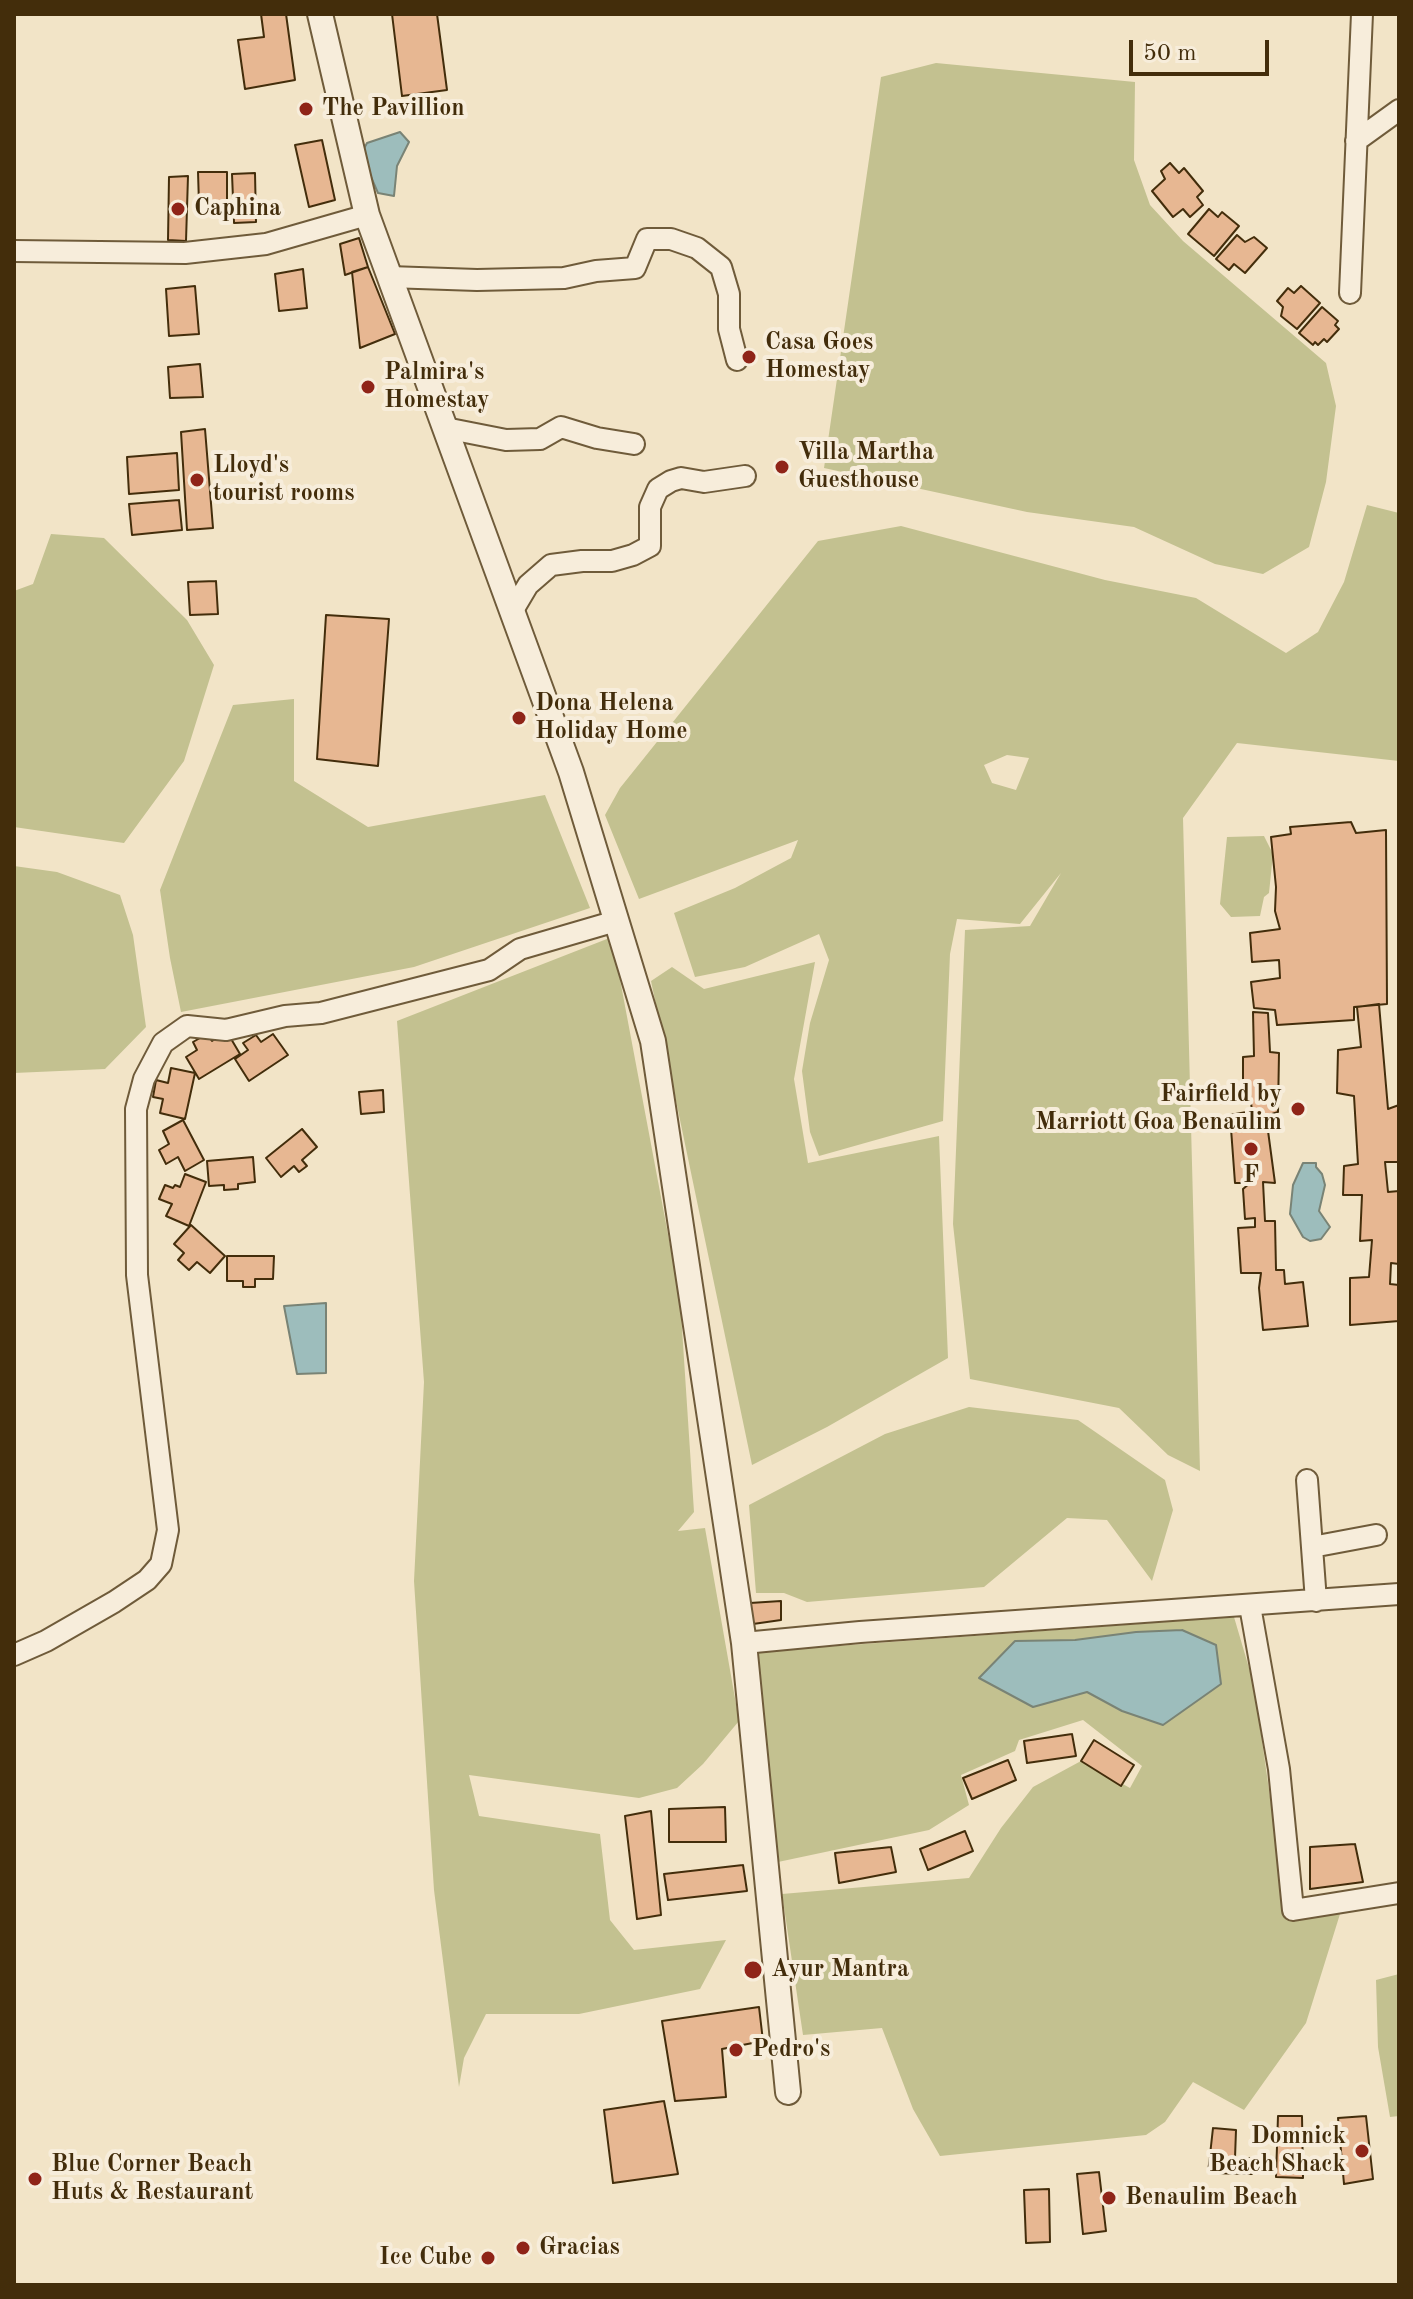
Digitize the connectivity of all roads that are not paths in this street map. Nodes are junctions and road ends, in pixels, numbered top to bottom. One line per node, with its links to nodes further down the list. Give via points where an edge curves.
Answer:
1 (320, 14): 5 (street)
2 (1362, 14): 4 (street)
3 (1399, 110): 4 (street)
4 (1356, 141): 8 (street)
5 (367, 215): 6 (street, via 266,244 185,253); 7 (street)
6 (14, 251)
7 (389, 277): 9 (street, via 564,278 635,268 647,239 671,239 697,248 721,267); 10 (street)
8 (1350, 293)
9 (737, 360)
10 (445, 428): 11 (street, via 506,440 540,439 561,427); 13 (street)
11 (634, 444)
12 (745, 476): 13 (street, via 671,481 658,489 650,507 650,546 612,561 551,565 528,585)
13 (512, 612): 14 (street, via 571,772)
14 (616, 921): 21 (street, via 653,1041); 22 (street, via 520,949 489,970 321,1013 226,1030 187,1026 163,1043 136,1109 137,1275 168,1530 161,1564 114,1602)
15 (1307, 1480): 17 (street)
16 (1376, 1535): 17 (street)
17 (1312, 1547): 19 (street)
18 (1399, 1594): 19 (street)
19 (1316, 1601): 20 (street)
20 (1250, 1606): 21 (street); 23 (street, via 1279,1769 1293,1910)
21 (744, 1643): 24 (street)
22 (14, 1655)
23 (1399, 1893)
24 (788, 2092)

